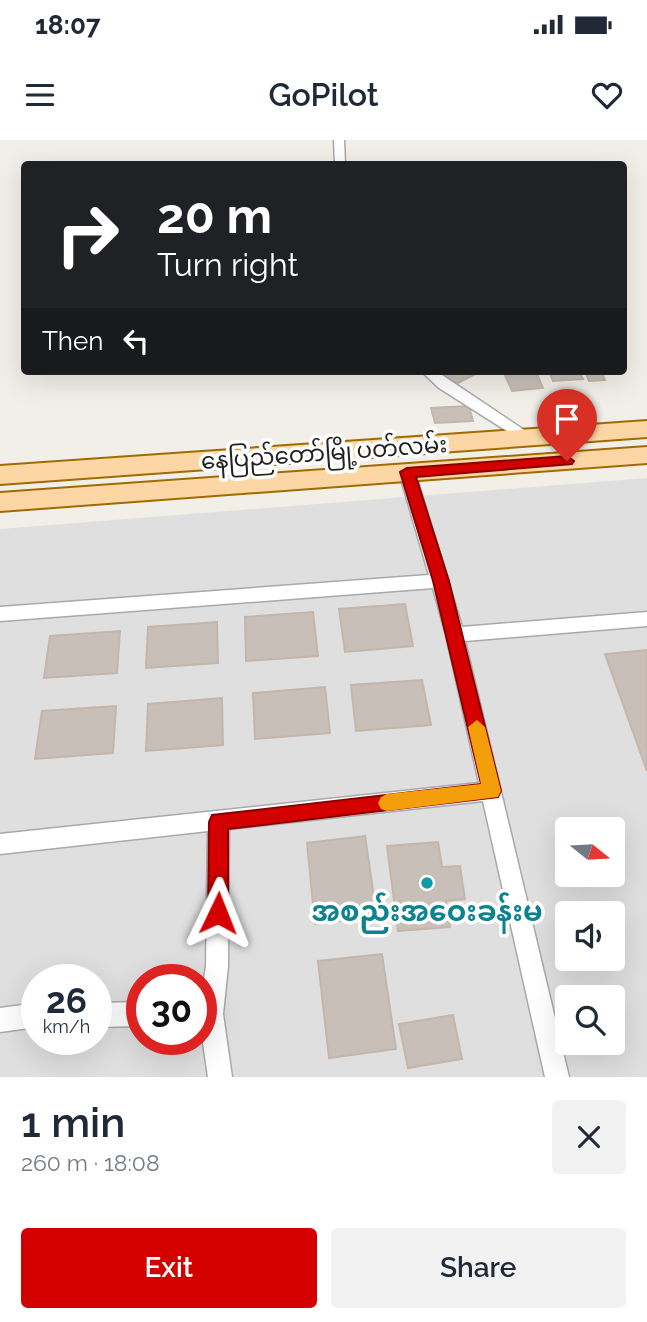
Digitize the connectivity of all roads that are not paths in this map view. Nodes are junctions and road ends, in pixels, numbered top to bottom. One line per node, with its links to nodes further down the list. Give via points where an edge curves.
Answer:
1 (339, 140): 2 (street)
2 (340, 161)
3 (432, 375): 5 (street)
4 (647, 429): 5 (main road, နေပြည်တော်မြို့ပတ်လမ်း)
5 (529, 438): 8 (main road, နေပြည်တော်မြို့ပတ်လမ်း)
6 (647, 454): 7 (main road)
7 (407, 472): 9 (main road); 10 (street)
8 (0, 475)
9 (0, 502)
10 (441, 581): 11 (street); 13 (street)
11 (0, 614)
12 (647, 619): 13 (street)
13 (455, 635): 14 (street)
14 (492, 791): 15 (street); 22 (street)
15 (219, 822): 16 (street); 17 (street)
16 (0, 844)
17 (217, 966)
18 (21, 1017): 19 (street)
19 (0, 1020)
20 (215, 1055): 21 (street)
21 (220, 1077)
22 (557, 1077)

